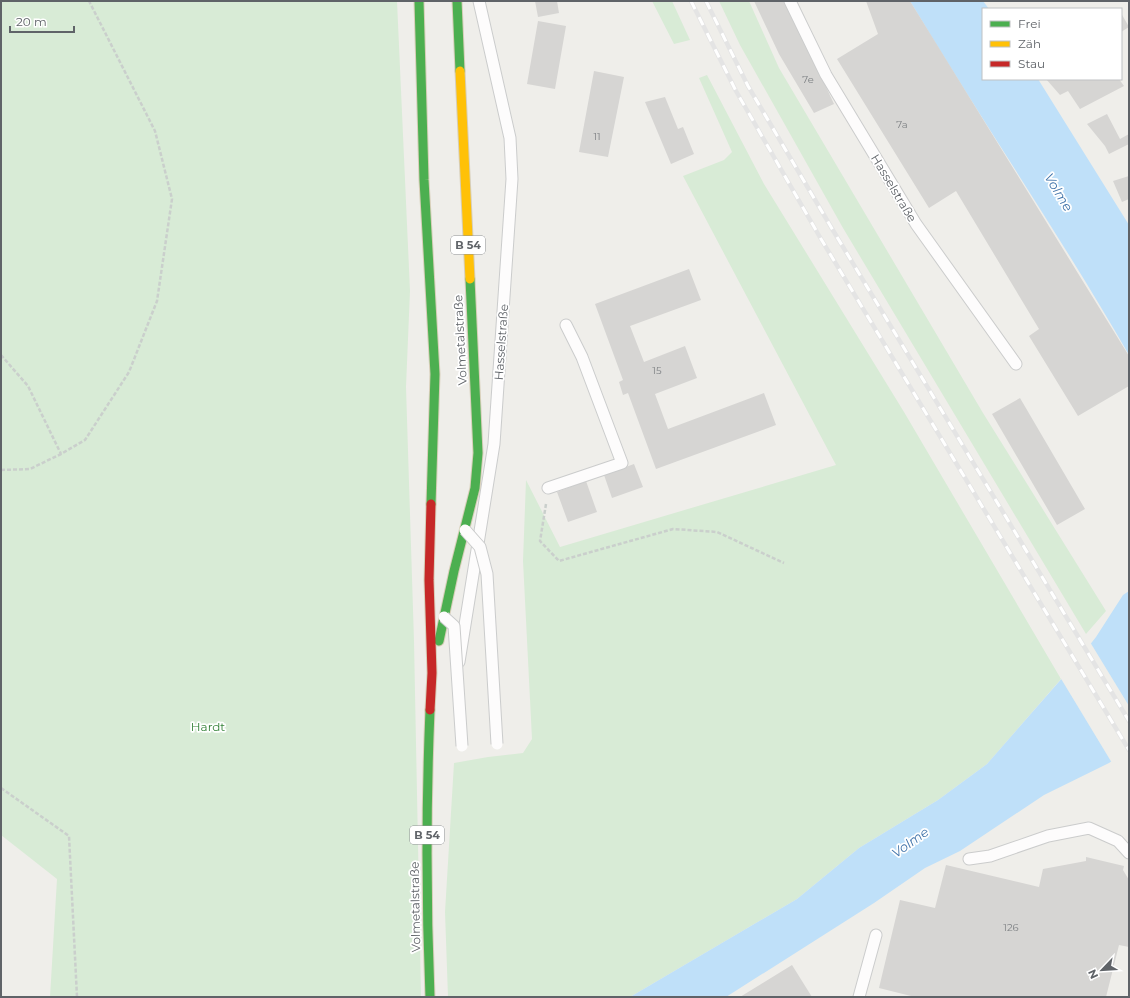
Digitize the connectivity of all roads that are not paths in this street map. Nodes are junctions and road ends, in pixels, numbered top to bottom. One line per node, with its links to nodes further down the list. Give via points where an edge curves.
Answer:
1 (419, 1): 10 (main road, Volmetalstraße / B 54, via 424,180 435,374 429,580)
2 (457, 1): 8 (main road, Volmetalstraße / B 54, via 478,453 475,488)
3 (479, 1): 11 (lane, Hasselstraße, via 510,138 512,179 494,444)
4 (790, 1): 6 (lane, Hasselstraße, via 826,75 916,224)
5 (566, 325): 7 (lane, via 582,357 622,463)
6 (1016, 364)
7 (548, 492)
8 (465, 530): 9 (main road, Volmetalstraße / B 54); 12 (lane, bridge, via 480,548 487,574)
9 (444, 617): 10 (main road, Volmetalstraße / B 54); 13 (lane, bridge, via 454,626)
10 (432, 673): 17 (main road, Volmetalstraße / B 54, via 427,788 426,906)
11 (456, 683)
12 (497, 744)
13 (462, 746)
14 (1129, 853): 15 (lane, via 1118,841 1089,828 1048,836 990,856)
15 (969, 859)
16 (876, 935): 18 (lane)
17 (430, 997)
18 (859, 997)

